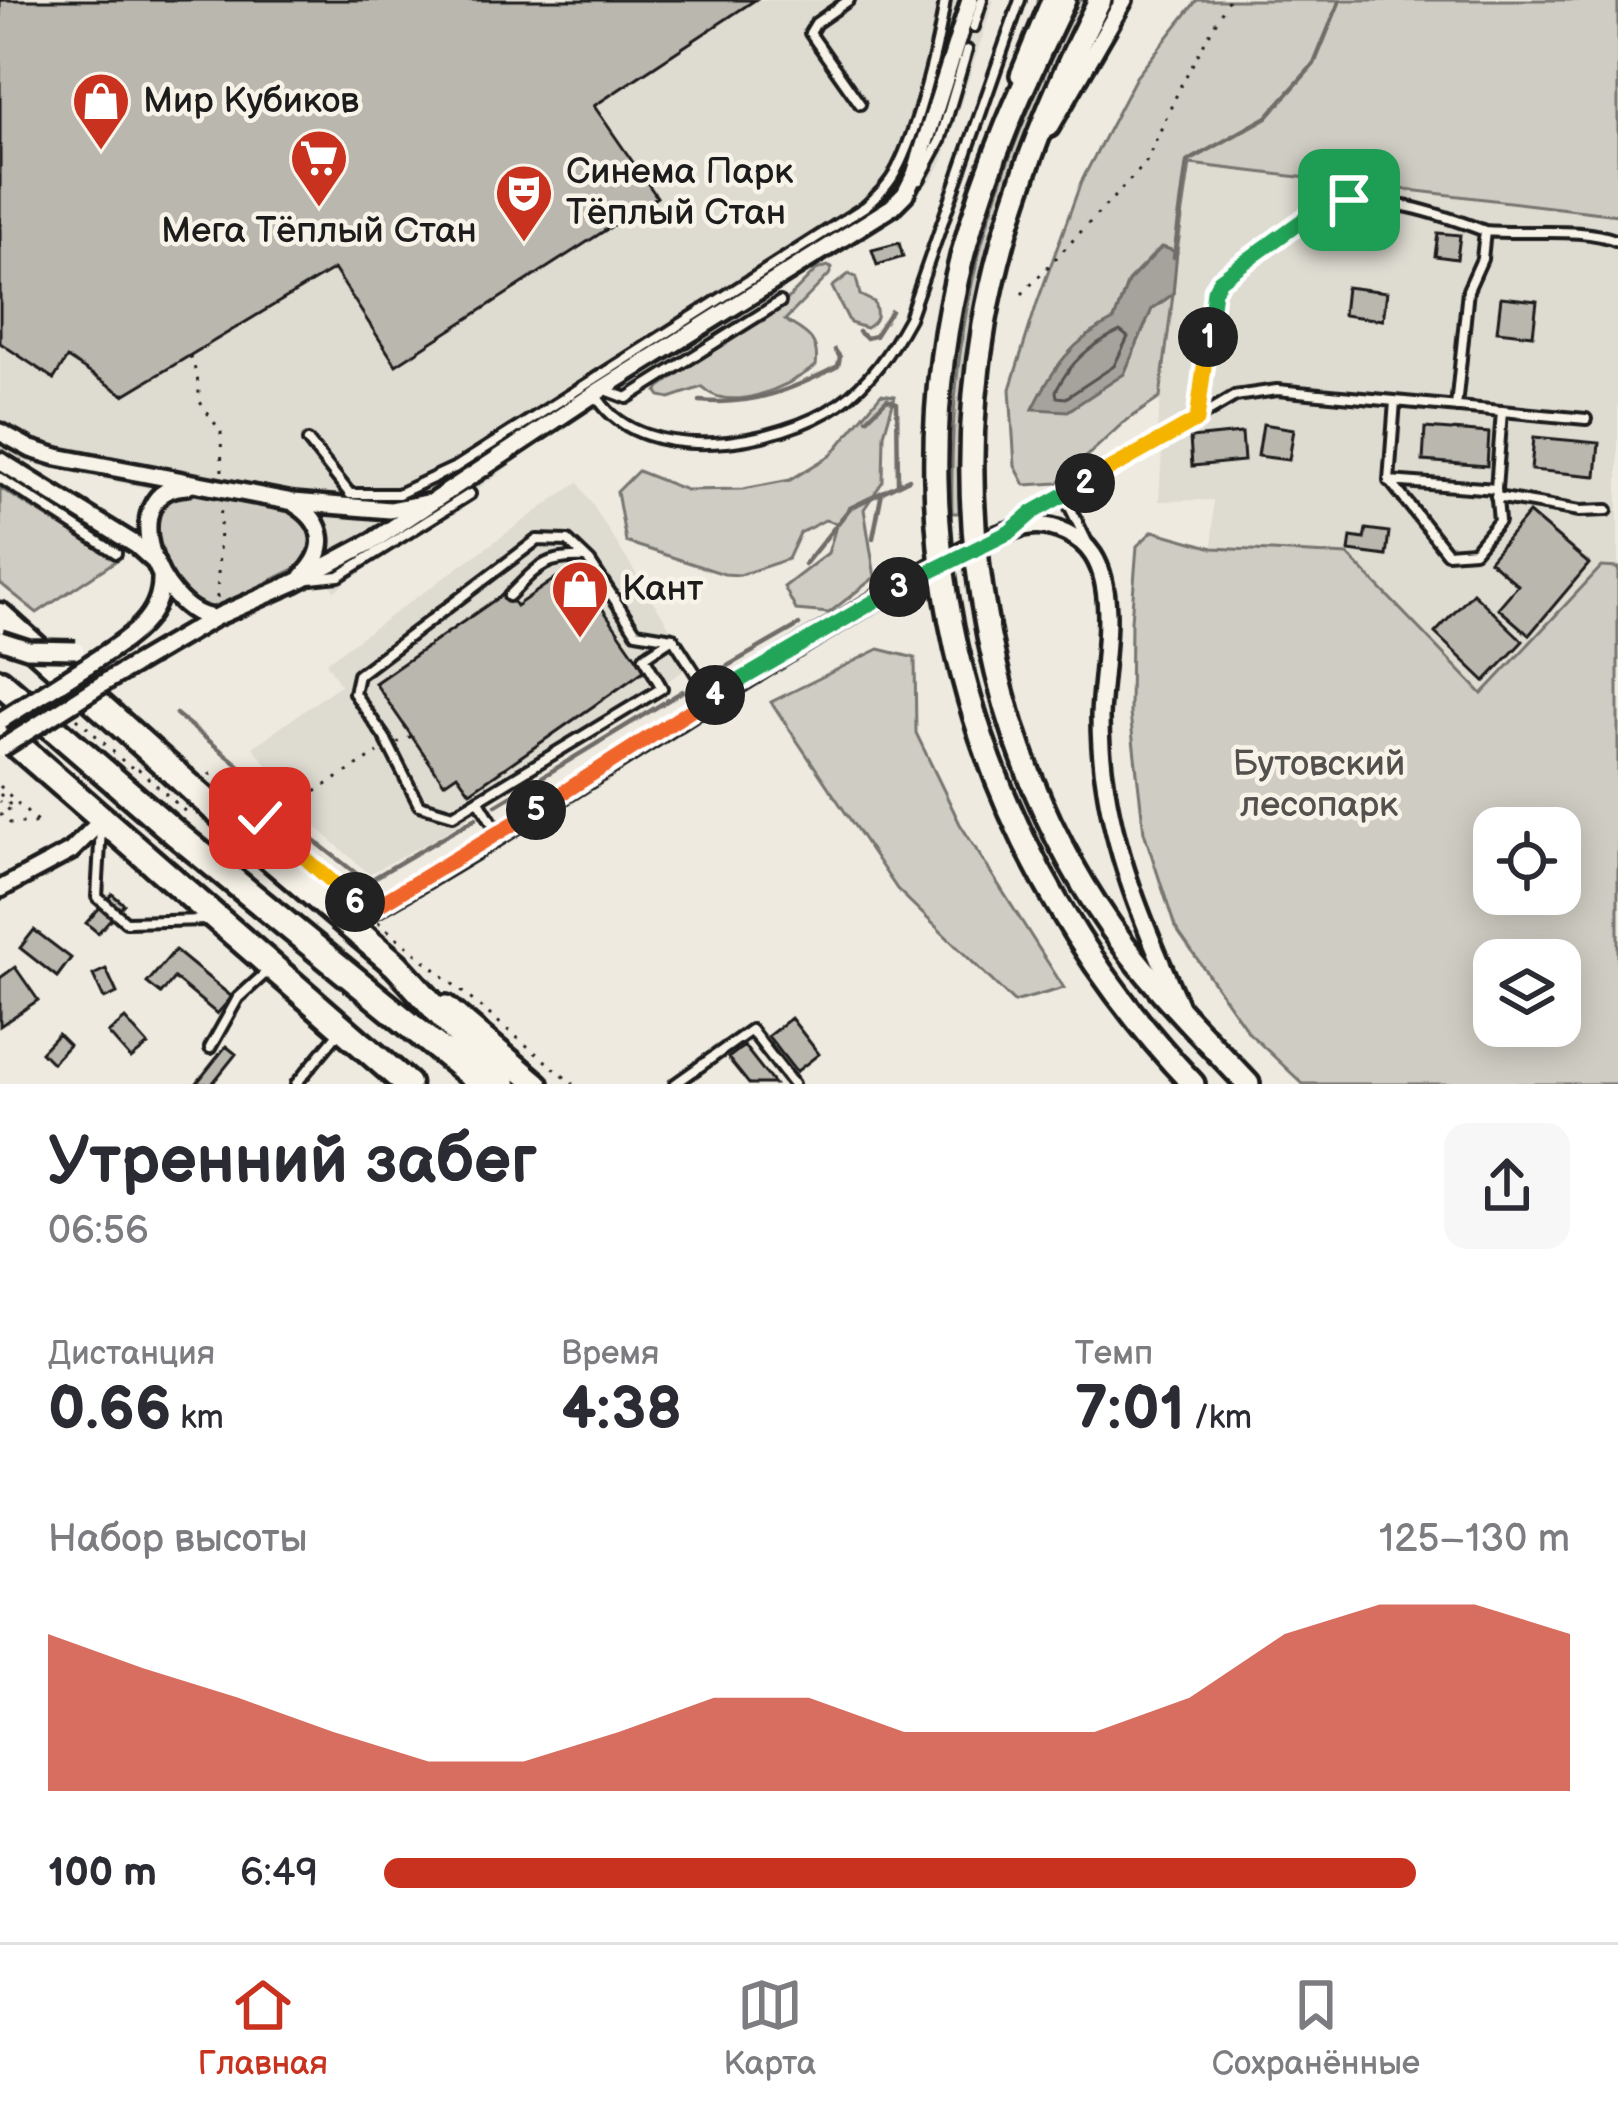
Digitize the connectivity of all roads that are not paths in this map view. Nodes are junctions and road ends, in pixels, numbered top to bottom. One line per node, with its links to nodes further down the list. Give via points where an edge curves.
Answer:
1 (849, 0): 12 (lane, via 810,33)
2 (945, 0): 15 (lane, via 899,166)
3 (970, 0): 16 (street)
4 (982, 0): 10 (lane)
5 (1020, 0): 21 (lane, via 909,318 852,394 801,425 731,441 640,435 622,426)
6 (1049, 0): 13 (street)
7 (1064, 0): 13 (main road)
8 (1100, 0): 14 (main road)
9 (1124, 0): 14 (street)
10 (974, 27)
11 (967, 50): 16 (lane, via 940,141)
12 (860, 104)
13 (986, 176): 44 (main road, via 941,381)
14 (1023, 178): 40 (main road, via 977,382)
15 (885, 189): 17 (lane); 28 (lane, via 456,467 398,494 350,494)
16 (905, 194): 17 (street)
17 (892, 207): 21 (street)
18 (1485, 231): 19 (lane); 23 (lane, via 1468,290); 26 (lane, via 1428,209 1328,202 1220,280)
19 (1618, 241)
20 (780, 302): 21 (lane, via 627,398)
21 (600, 394): 36 (street)
22 (1395, 401): 23 (lane); 26 (lane, via 1277,390 1235,396); 31 (lane)
23 (1456, 407): 24 (lane)
24 (1502, 411): 25 (lane); 33 (lane)
25 (1586, 419)
26 (1197, 420): 35 (lane)
27 (0, 432): 32 (street, via 57,457)
28 (308, 442)
29 (0, 461): 45 (street, via 136,545)
30 (0, 478): 41 (lane)
31 (1389, 481): 33 (lane); 33 (lane, via 1448,553 1474,551 1499,521)
32 (208, 487): 37 (street); 45 (street, via 168,488 157,498 148,527)
33 (1496, 493): 38 (lane)
34 (470, 494): 46 (lane, via 339,576)
35 (1064, 495): 39 (lane); 42 (lane)
36 (434, 500): 37 (street, via 390,510); 46 (street)
37 (293, 502): 46 (street, via 321,530 319,556)
38 (1606, 510)
39 (1010, 532): 40 (street); 42 (street, via 1047,527)
40 (977, 546): 44 (street); 66 (main road, via 1003,694 1045,806 1109,925)
41 (116, 553)
42 (1092, 553): 66 (street, via 1106,598 1100,719 1112,821 1141,918)
43 (586, 558): 47 (lane, via 556,556); 50 (lane, via 636,632); 58 (lane, via 568,541 537,540 358,675 354,693 419,806 453,814)
44 (942, 564): 54 (street); 78 (main road, via 968,702 1012,822 1114,993)
45 (159, 570): 49 (street, via 178,602); 52 (street, via 159,602)
46 (299, 580): 49 (street)
47 (509, 596)
48 (0, 616): 62 (highway)
49 (214, 618): 57 (street, bridge)
50 (673, 638): 54 (lane); 58 (lane, via 644,657 662,688)
51 (0, 640): 52 (street, bridge, via 76,650)
52 (123, 640): 55 (street, bridge)
53 (0, 682): 73 (highway)
54 (711, 697): 60 (street)
55 (0, 721)
56 (0, 730): 59 (highway)
57 (0, 749)
58 (479, 801): 60 (lane)
59 (101, 820): 61 (street, via 71,851); 63 (highway); 63 (lane, via 98,897 126,922)
60 (499, 833): 62 (street)
61 (0, 889)
62 (357, 918): 64 (highway)
63 (217, 920): 65 (highway)
64 (396, 965): 74 (highway); 75 (main road)
65 (272, 968): 67 (highway); 68 (lane, via 238,998)
66 (1184, 1017): 79 (main road)
67 (342, 1029): 69 (highway); 70 (lane)
68 (210, 1048)
69 (366, 1051): 71 (main road); 72 (highway)
70 (296, 1084)
71 (396, 1084)
72 (407, 1084)
73 (482, 1084)
74 (504, 1084)
75 (537, 1084)
76 (675, 1084): 77 (lane, via 751,1030)
77 (793, 1084)
78 (1193, 1084)
79 (1248, 1084)

